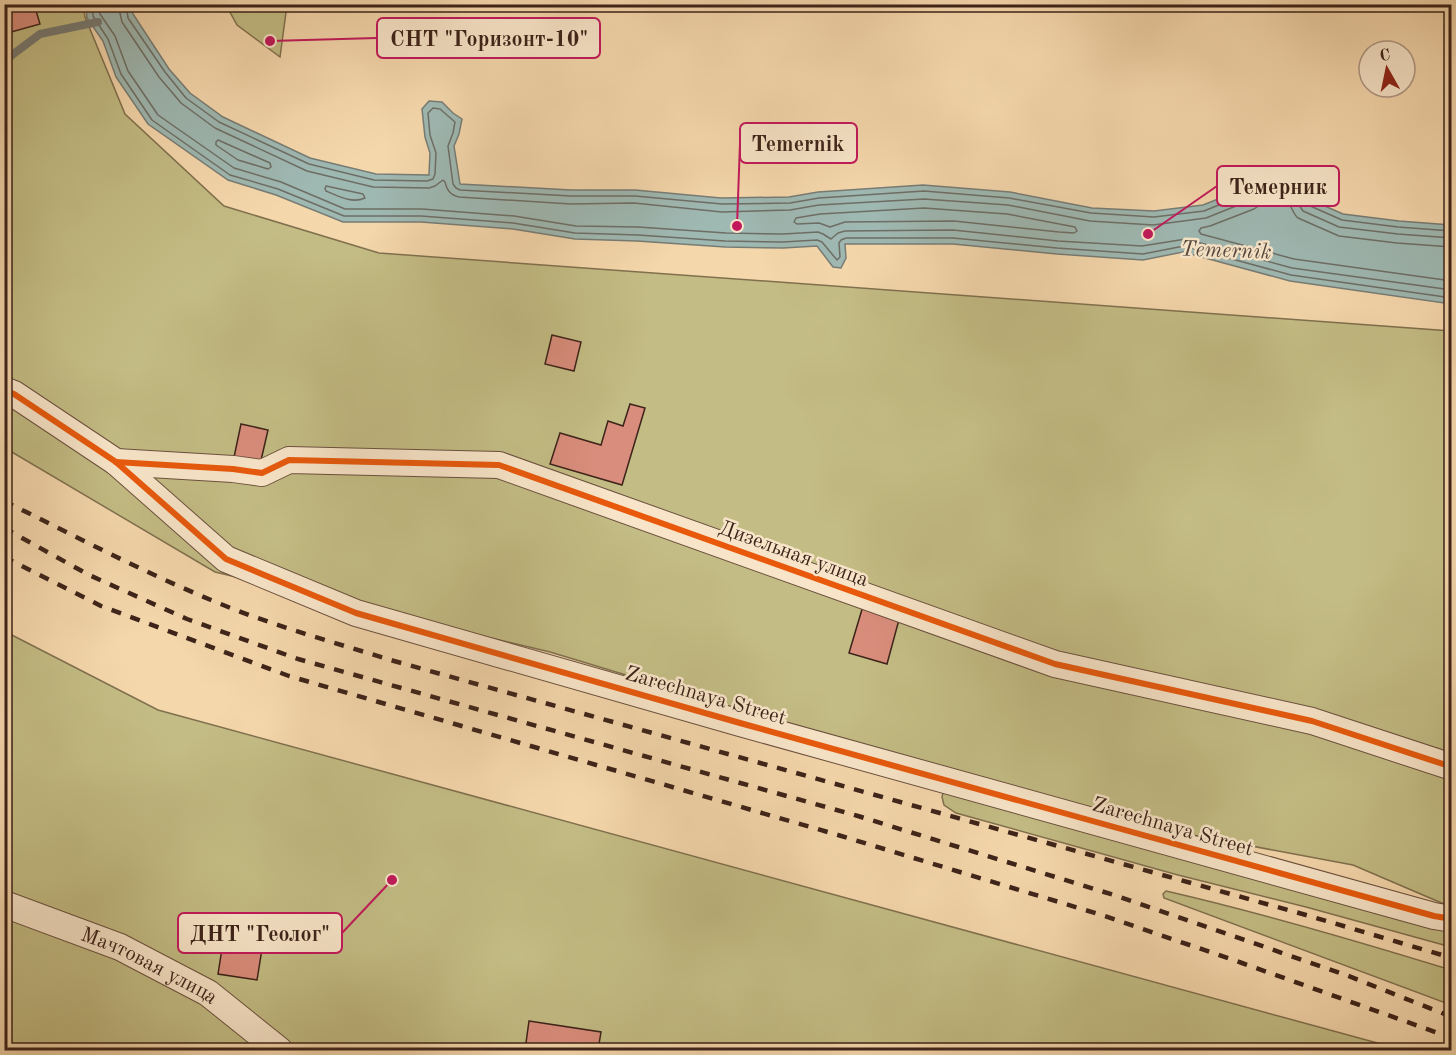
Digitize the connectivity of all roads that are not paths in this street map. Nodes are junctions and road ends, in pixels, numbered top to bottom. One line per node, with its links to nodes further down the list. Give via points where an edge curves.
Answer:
1 (4, 390): 2 (street, Zarechnaya Street)
2 (116, 462): 3 (street, Дизельная улица, via 262,473 289,460 499,465 1055,664 1312,721); 5 (street, Zarechnaya Street, via 226,559 357,613)
3 (1452, 767)
4 (4, 904): 6 (street, Мачтовая улица, via 120,947 208,993)
5 (1452, 919)
6 (279, 1050)

